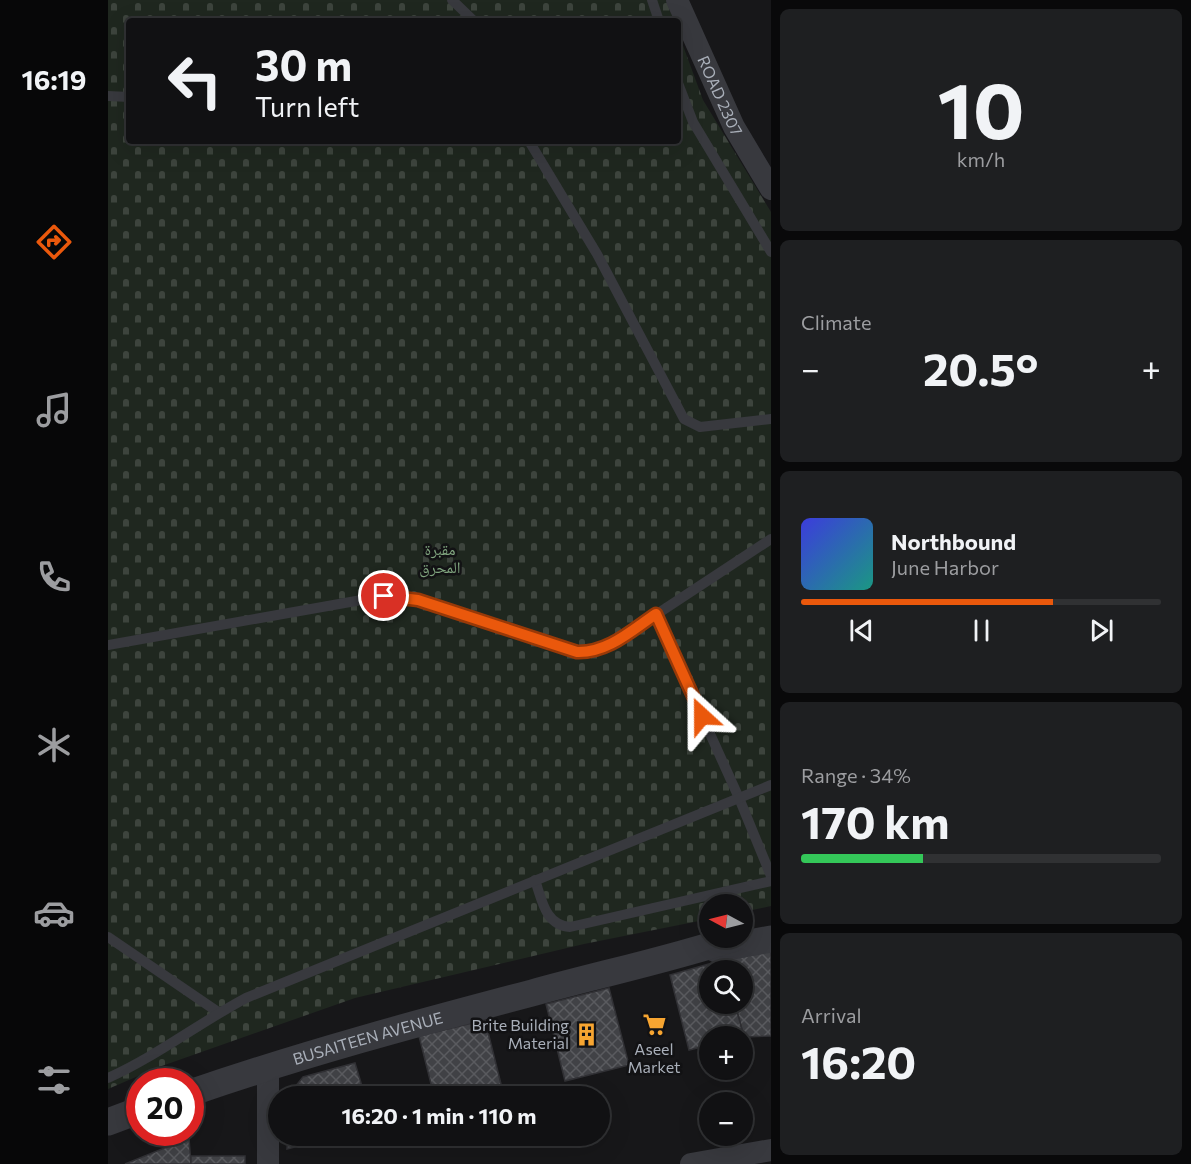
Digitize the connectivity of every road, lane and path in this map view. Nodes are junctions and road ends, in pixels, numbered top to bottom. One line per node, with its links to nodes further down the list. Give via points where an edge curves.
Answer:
1 (452, 0): 4 (lane)
2 (652, 0): 5 (lane)
3 (677, 0): 10 (street, ROAD 2307, via 734,127)
4 (471, 18)
5 (658, 18)
6 (108, 96): 7 (lane)
7 (126, 97)
8 (681, 98): 11 (lane)
9 (531, 144): 12 (lane, via 597,254 684,419 700,428)
10 (771, 189)
11 (771, 252)
12 (771, 419)
13 (771, 539): 14 (lane)
14 (656, 614): 15 (lane, via 607,647 590,652 565,650 418,600 391,596); 17 (lane)
15 (108, 645)
16 (771, 784): 17 (lane)
17 (739, 798): 18 (lane); 19 (lane)
18 (771, 876)
19 (535, 880): 20 (lane, via 551,920 570,927); 27 (lane)
20 (771, 881)
21 (771, 926): 22 (street)
22 (753, 932)
23 (108, 937): 27 (lane)
24 (771, 939): 26 (street, BUSAITEEN AVENUE)
25 (704, 948): 26 (street, BUSAITEEN AVENUE)
26 (685, 954): 28 (street, BUSAITEEN AVENUE)
27 (218, 1012): 29 (lane, via 161,1052)
28 (268, 1066): 30 (street, BUSAITEEN AVENUE); 34 (street)
29 (108, 1078)
30 (204, 1088)
31 (126, 1115): 32 (street)
32 (108, 1122)
33 (771, 1150): 35 (street)
34 (268, 1164)
35 (691, 1164)

